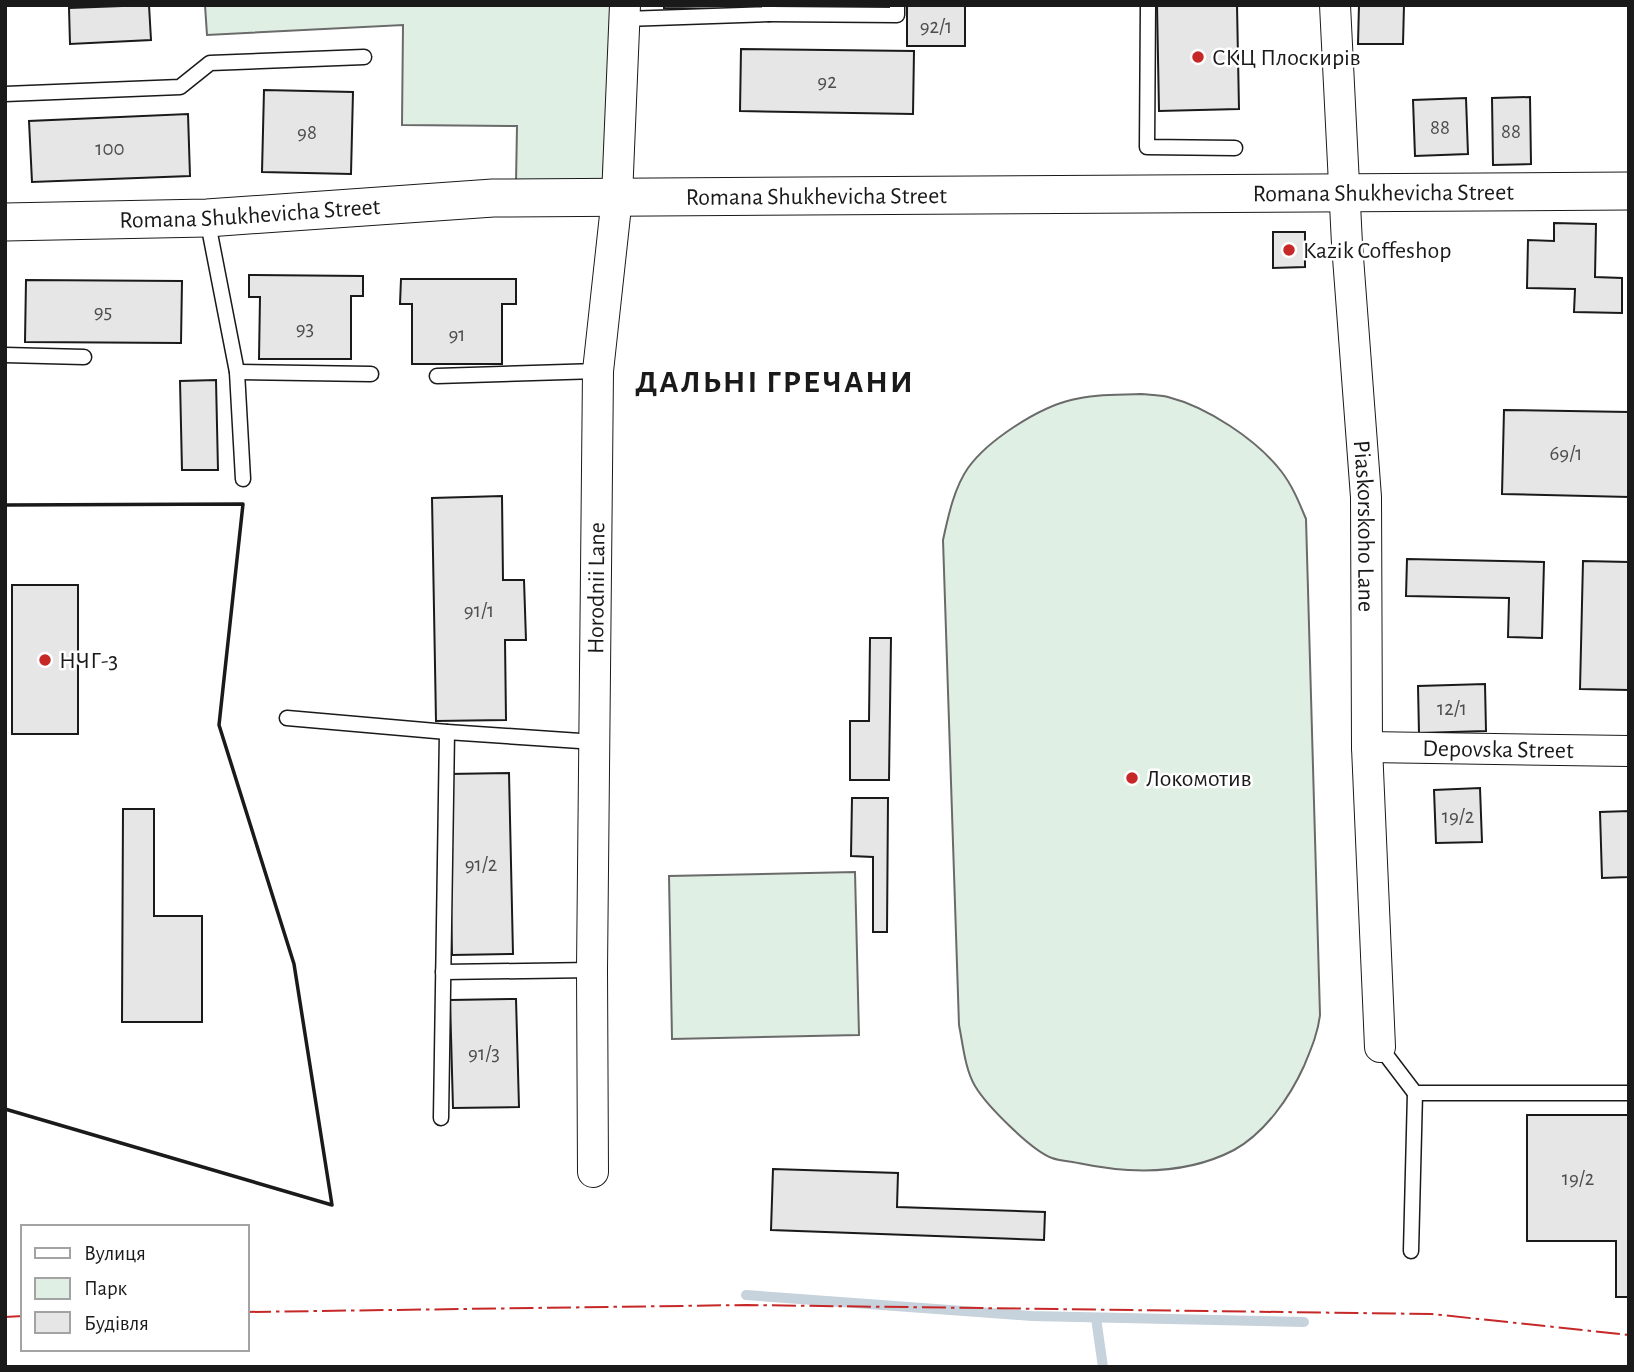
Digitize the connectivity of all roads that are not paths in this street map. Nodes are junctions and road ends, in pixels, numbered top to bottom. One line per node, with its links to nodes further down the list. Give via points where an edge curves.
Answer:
1 (897, 5): 4 (lane, via 897,15)
2 (1148, 5): 8 (lane, via 1147,147)
3 (1335, 5): 10 (street, Piaskorskoho Lane)
4 (769, 10): 5 (lane)
5 (625, 12): 11 (street, Horodnii Lane)
6 (364, 57): 7 (lane, via 210,63 180,87)
7 (5, 94)
8 (1235, 148)
9 (1629, 191): 10 (street, Romana Shukhevicha Street)
10 (1344, 193): 11 (street, Romana Shukhevicha Street); 24 (street, Piaskorskoho Lane, via 1366,497)
11 (617, 197): 12 (street, Romana Shukhevicha Street, via 493,198); 16 (street, Horodnii Lane)
12 (207, 218): 13 (street, Romana Shukhevicha Street); 17 (lane)
13 (5, 222)
14 (5, 355): 15 (lane)
15 (84, 357)
16 (598, 371): 19 (lane); 23 (street, Horodnii Lane)
17 (237, 372): 18 (lane); 20 (lane)
18 (371, 374)
19 (437, 376)
20 (243, 479)
21 (287, 718): 22 (lane)
22 (447, 732): 23 (lane); 27 (lane)
23 (595, 742): 26 (street, Horodnii Lane)
24 (1367, 747): 25 (street, Depovska Street); 28 (street, Piaskorskoho Lane)
25 (1629, 751)
26 (592, 970): 27 (lane); 32 (street, Horodnii Lane)
27 (443, 972): 31 (lane)
28 (1380, 1047): 29 (lane)
29 (1415, 1093): 30 (lane); 33 (lane)
30 (1629, 1093)
31 (441, 1118)
32 (593, 1172)
33 (1411, 1251)

